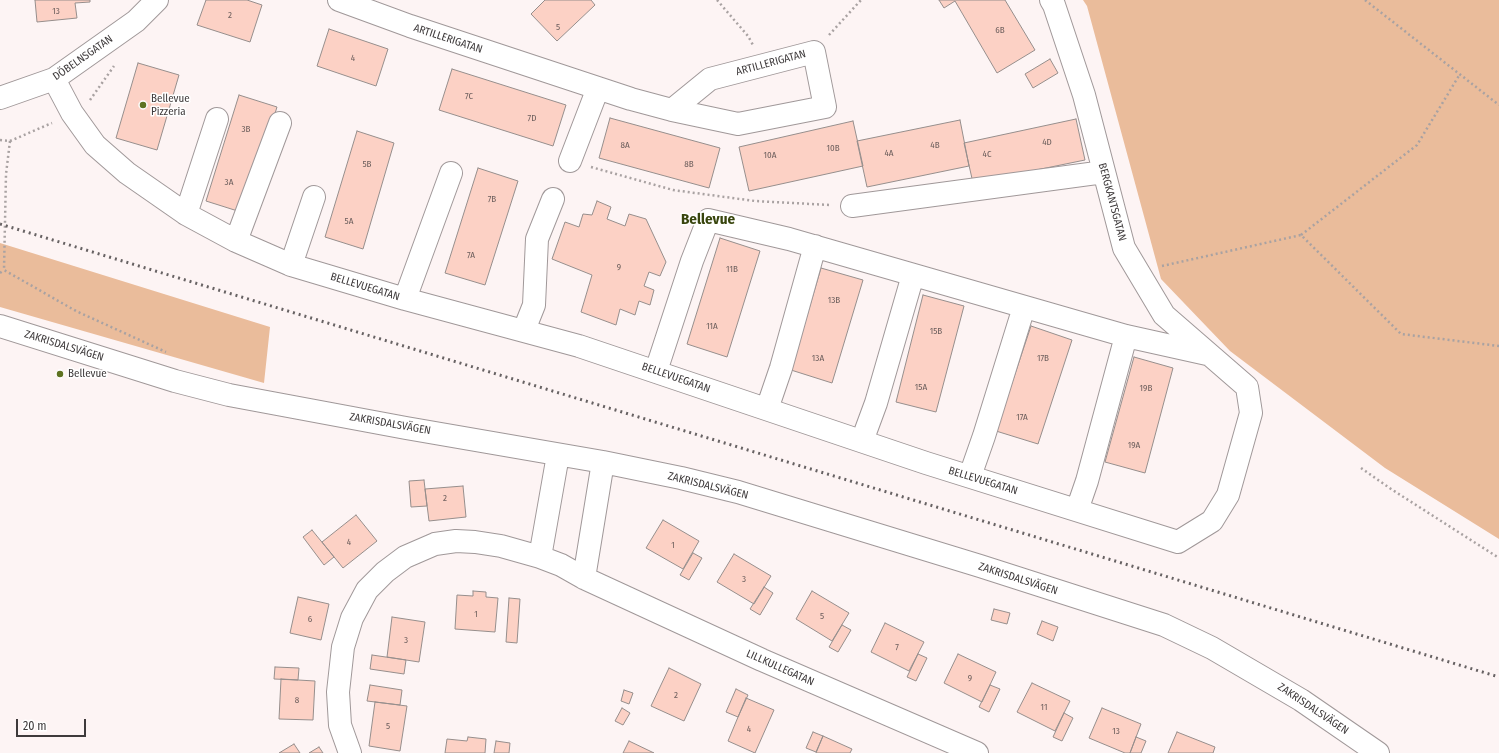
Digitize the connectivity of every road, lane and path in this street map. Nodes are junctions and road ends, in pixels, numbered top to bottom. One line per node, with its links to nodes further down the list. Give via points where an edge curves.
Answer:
1 (157, 0): 10 (street, DÖBELNSGATAN, via 136,21)
2 (339, 0): 11 (street, ARTILLERIGATAN)
3 (717, 0): 8 (path, via 748,36)
4 (861, 0): 7 (path)
5 (1051, 0): 19 (street, BERGKANTSGATAN, via 1084,96)
6 (1365, 0): 9 (path)
7 (814, 52): 8 (street, ARTILLERIGATAN); 14 (street, ARTILLERIGATAN, via 825,107 738,124)
8 (764, 65): 14 (street, ARTILLERIGATAN, via 710,79)
9 (1460, 74): 13 (path); 25 (path, via 1417,145)
10 (54, 79): 12 (street, DÖBELNSGATAN); 24 (street, BELLEVUEGATAN, via 72,113 95,145 127,173)
11 (598, 88): 14 (street, ARTILLERIGATAN); 18 (street)
12 (0, 98)
13 (1499, 105)
14 (672, 110)
15 (217, 119): 24 (street)
16 (280, 123): 26 (street)
17 (10, 141): 29 (path, via 6,174)
18 (570, 161): 23 (path, via 673,190 755,202)
19 (1104, 172): 23 (street); 30 (street, BERGKANTSGATAN, via 1124,248)
20 (451, 173): 33 (street)
21 (314, 197): 28 (street)
22 (554, 199): 36 (street, via 537,239 534,305)
23 (852, 206)
24 (186, 214): 26 (street, BELLEVUEGATAN)
25 (1301, 235): 30 (path); 38 (path, via 1401,334)
26 (236, 241): 28 (street, BELLEVUEGATAN)
27 (815, 246): 32 (street); 40 (street, via 708,220); 43 (street)
28 (291, 265): 33 (street, BELLEVUEGATAN)
29 (4, 270): 31 (path); 41 (path, via 76,311 178,358)
30 (1138, 271): 39 (street, BERGKANTSGATAN, via 1164,315)
31 (0, 273)
32 (913, 275): 34 (street); 44 (street, via 876,403)
33 (405, 299): 36 (street, BELLEVUEGATAN)
34 (1024, 307): 37 (street); 48 (street)
35 (0, 326): 41 (street, ZAKRISDALSVÄGEN)
36 (524, 330): 40 (street, BELLEVUEGATAN)
37 (1126, 336): 39 (street); 49 (street)
38 (1499, 346)
39 (1210, 355): 42 (street, BERGKANTSGATAN)
40 (656, 371): 43 (street, BELLEVUEGATAN)
41 (175, 381): 45 (street, ZAKRISDALSVÄGEN, via 237,396)
42 (1247, 387): 49 (street, BELLEVUEGATAN, via 1251,413 1240,456 1228,495 1212,521 1178,542)
43 (767, 409): 44 (street, BELLEVUEGATAN)
44 (862, 441): 48 (street, BELLEVUEGATAN)
45 (558, 455): 46 (street, ZAKRISDALSVÄGEN); 50 (street)
46 (603, 462): 52 (street); 55 (street, ZAKRISDALSVÄGEN, via 738,492 1164,625 1267,679)
47 (1361, 468): 51 (path)
48 (970, 476): 49 (street, BELLEVUEGATAN)
49 (1078, 510)
50 (540, 557): 52 (street, LILLKULLEGATAN); 53 (street, LILLKULLEGATAN, via 475,542 456,540 435,544 405,557 367,590 352,618 342,647 338,692 340,725)
51 (1499, 558)
52 (584, 578): 54 (street, LILLKULLEGATAN, via 762,660)
53 (350, 753)
54 (977, 753)
55 (1378, 753)

